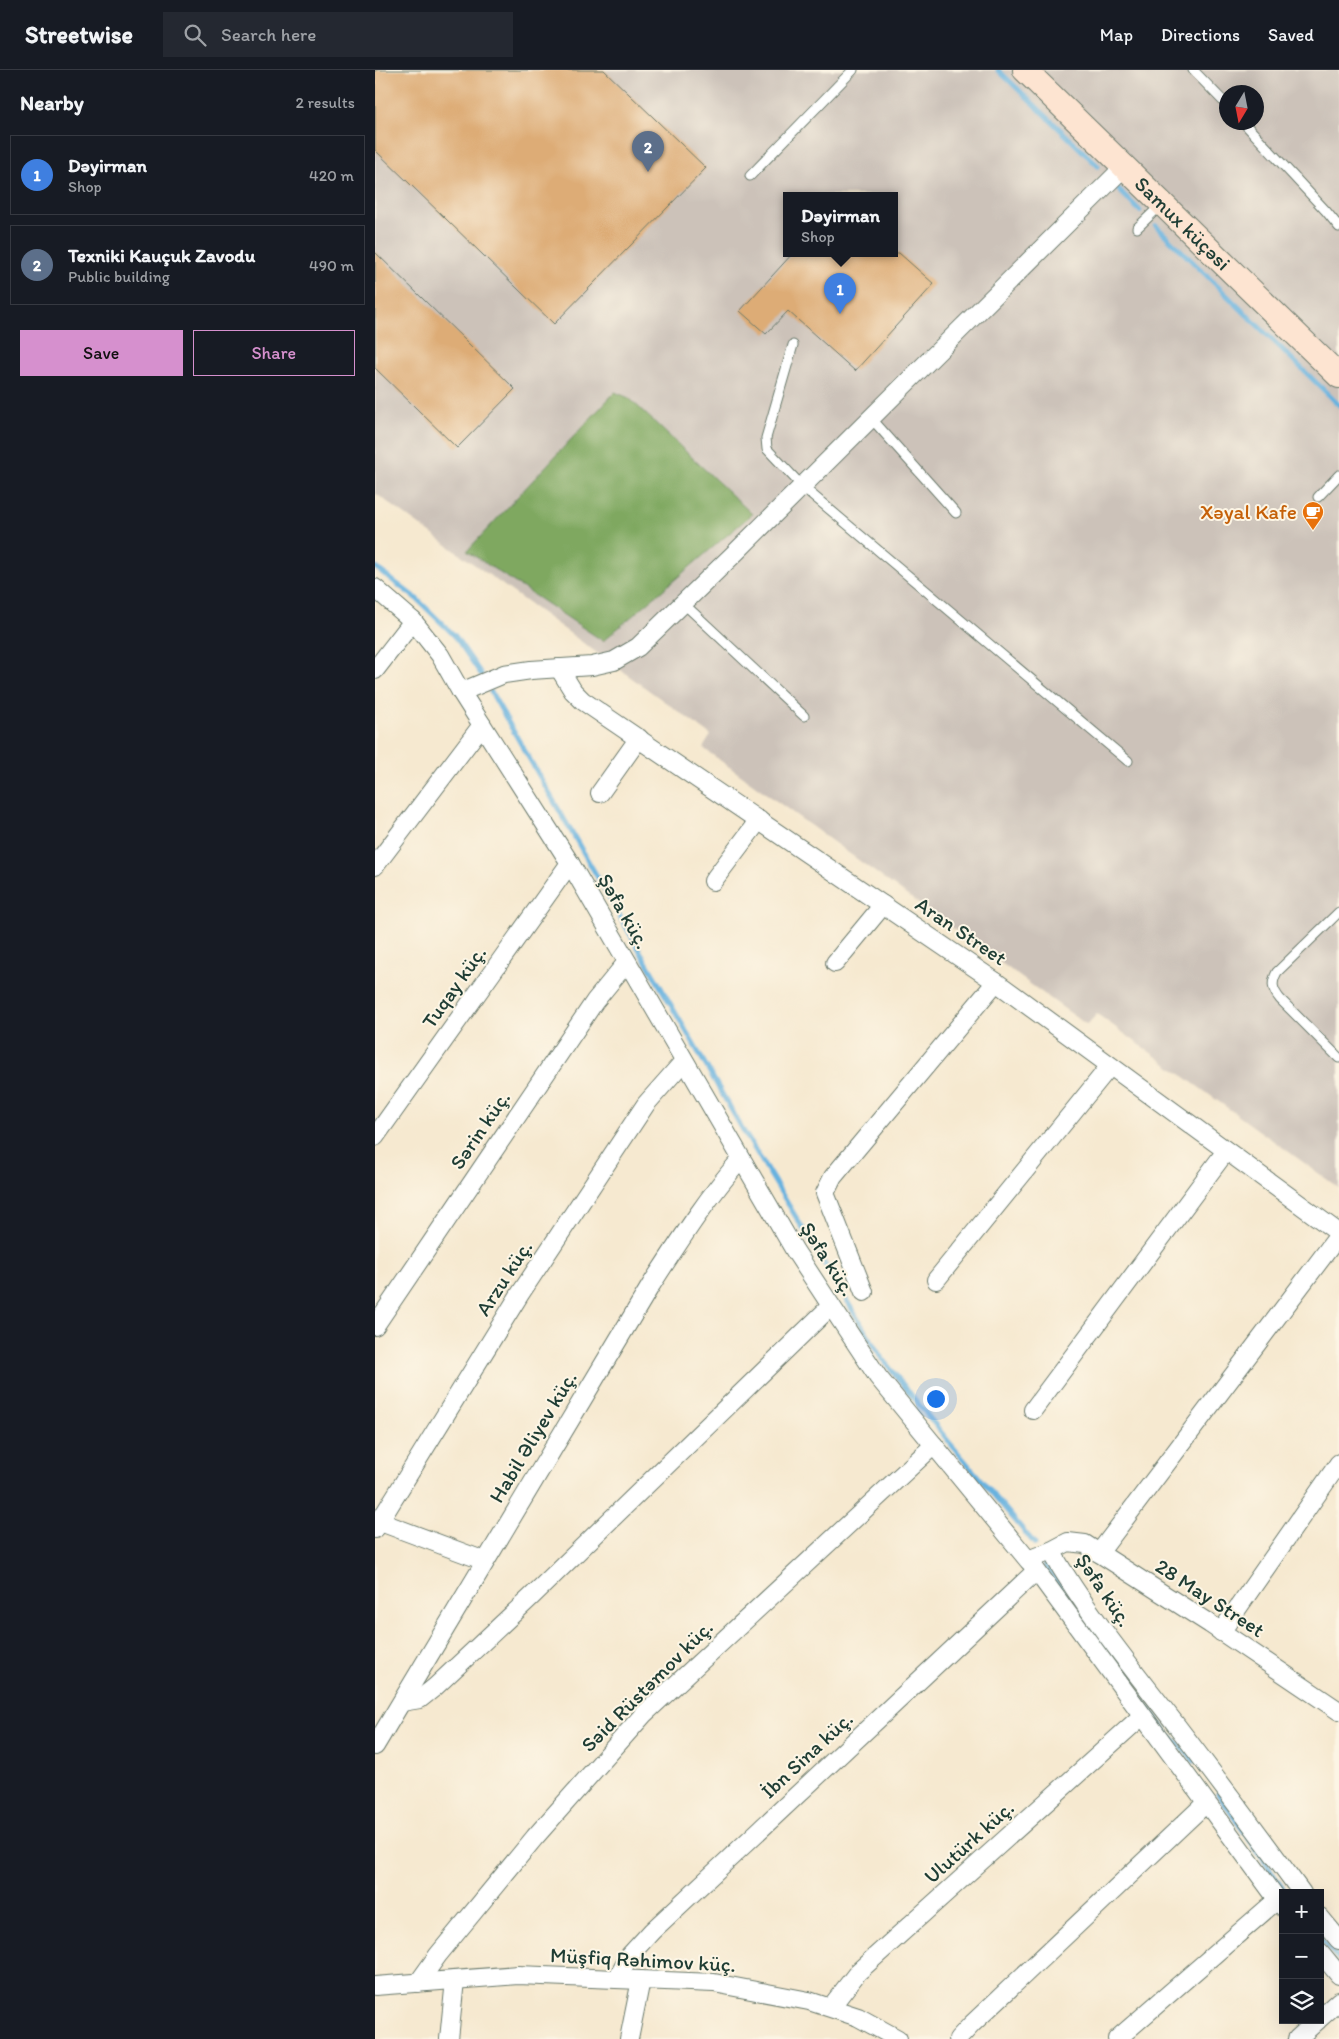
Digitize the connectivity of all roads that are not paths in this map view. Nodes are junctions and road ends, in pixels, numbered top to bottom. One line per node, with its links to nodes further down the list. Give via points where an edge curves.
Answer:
1 (853, 70): 7 (lane)
2 (1025, 70): 6 (main road, Samux küçəsi)
3 (1193, 70): 4 (lane)
4 (1219, 97)
5 (1250, 130): 9 (lane)
6 (1125, 166): 8 (main road, Samux küçəsi); 13 (street)
7 (750, 176)
8 (1163, 203): 10 (lane); 12 (main road, Samux küçəsi)
9 (1339, 227)
10 (1137, 228)
11 (793, 345): 15 (lane, via 766,438 767,449)
12 (1339, 376)
13 (871, 418): 15 (street); 17 (lane)
14 (1339, 475): 16 (lane)
15 (803, 487): 19 (street); 27 (lane)
16 (1318, 497)
17 (956, 513)
18 (375, 588): 20 (street, Şəfa küç.)
19 (683, 603): 21 (street, via 638,647 614,661); 24 (lane)
20 (413, 621): 22 (street); 23 (street, Şəfa küç., via 440,655)
21 (559, 668): 23 (street, via 504,674); 26 (street, Aran Street, via 583,701)
22 (375, 670)
23 (461, 692): 25 (street, Şəfa küç.)
24 (804, 716)
25 (482, 725): 30 (street, Şəfa küç.); 31 (street)
26 (639, 738): 28 (street); 29 (street, Aran Street)
27 (1128, 761)
28 (600, 792)
29 (759, 820): 32 (street); 33 (street, Aran Street)
30 (570, 863): 35 (street, Şəfa küç.); 41 (street, Tuqay küç.)
31 (375, 866)
32 (713, 881)
33 (883, 905): 36 (street); 37 (street, Aran Street)
34 (1339, 912): 38 (lane, via 1277,972 1272,981 1273,990 1280,999)
35 (627, 962): 39 (street, Şəfa küç.); 48 (street, Sərin küç., via 595,1002)
36 (835, 963)
37 (996, 982): 40 (street, Aran Street); 46 (street, via 833,1178 825,1193)
38 (1339, 1058)
39 (684, 1061): 43 (street, Şəfa küç.); 52 (street, Arzu küç., via 646,1104 520,1294)
40 (1110, 1066): 42 (street, Aran Street); 45 (street)
41 (375, 1137)
42 (1226, 1151): 44 (street, Aran Street); 49 (street)
43 (741, 1159): 47 (street, Şəfa küç.); 55 (street, Habil Əliyev küç., via 722,1180 651,1285)
44 (1339, 1234): 54 (street)
45 (936, 1280)
46 (864, 1292)
47 (831, 1306): 50 (street, Şəfa küç., via 878,1377); 58 (street, via 435,1687 419,1699)
48 (375, 1326)
49 (1033, 1410)
50 (934, 1445): 56 (street, Şəfa küç.); 73 (street, Səid Rüstəmov küç., via 643,1715 535,1837)
51 (1339, 1463): 57 (street)
52 (376, 1524): 55 (street)
53 (1051, 1551): 54 (street, 28 May Street, via 1068,1542 1077,1542); 56 (street, Şəfa küç.); 63 (street, Şəfa küç., via 1099,1626)
54 (1099, 1553): 57 (street, 28 May Street)
55 (485, 1561): 58 (street, Habil Əliyev küç.)
56 (1032, 1565): 60 (street); 70 (street, İbn Sina küç., via 652,1931 630,1955)
57 (1221, 1632): 59 (street, 28 May Street)
58 (401, 1702): 61 (street, Habil Əliyev küç.)
59 (1337, 1705)
60 (1142, 1716): 62 (street); 76 (street, Ulutürk küç., via 858,1972)
61 (375, 1746)
62 (1206, 1803): 64 (street); 82 (street)
63 (1299, 1889)
64 (1279, 1903)
65 (1279, 1905): 83 (street)
66 (1324, 1922): 67 (street)
67 (1339, 1940)
68 (1324, 1957): 69 (street)
69 (1339, 1975)
70 (617, 1979): 71 (street, Müşfiq Rəhimov küç., via 518,1975); 72 (street, Müşfiq Rəhimov küç.)
71 (455, 1980): 73 (street, Müşfiq Rəhimov küç.); 79 (street)
72 (641, 1980): 76 (street, Müşfiq Rəhimov küç., via 714,1983); 80 (street)
73 (418, 1983): 74 (street, Müşfiq Rəhimov küç.)
74 (375, 1986)
75 (1339, 2002): 77 (street)
76 (831, 2008): 81 (street, Müşfiq Rəhimov küç., via 858,2017)
77 (1324, 2015)
78 (1314, 2024): 84 (street)
79 (449, 2039)
80 (629, 2039)
81 (898, 2039)
82 (958, 2039)
83 (1117, 2039)
84 (1297, 2039)

